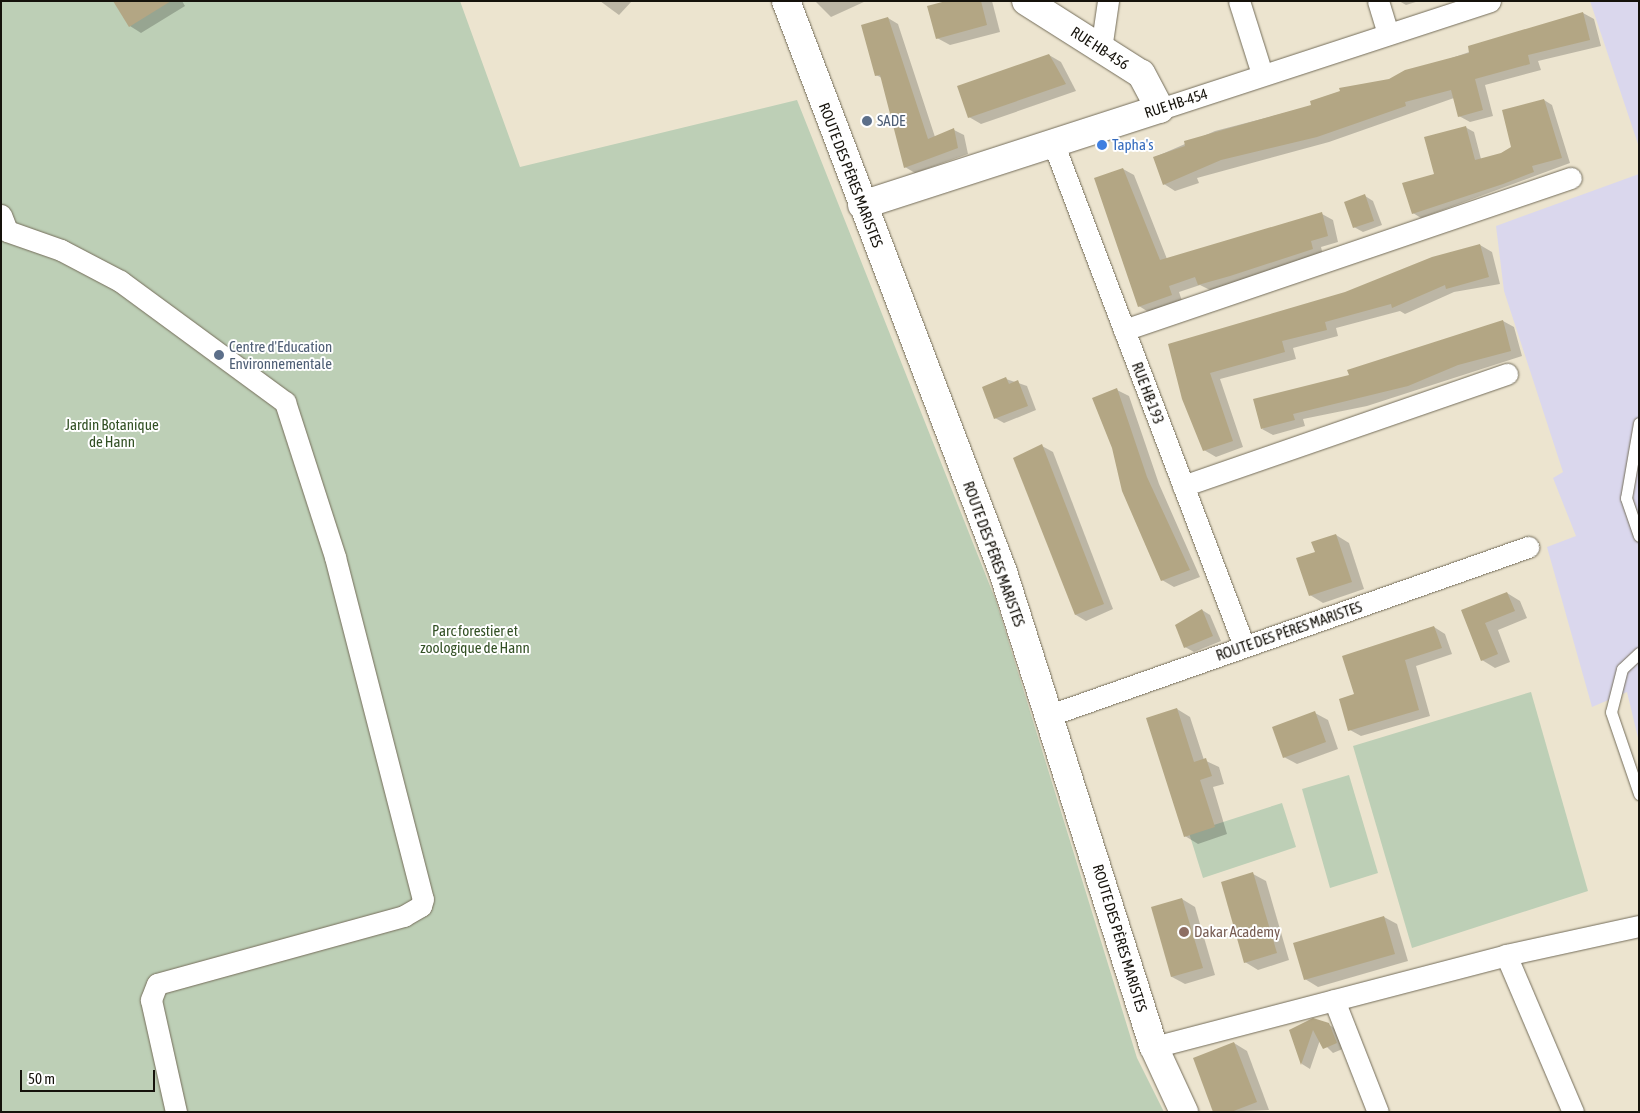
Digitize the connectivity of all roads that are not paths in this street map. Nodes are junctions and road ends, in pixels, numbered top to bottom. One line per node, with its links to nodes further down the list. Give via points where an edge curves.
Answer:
1 (786, 1): 13 (street, ROUTE DES PÈRES MARISTES)
2 (1026, 1): 8 (street, RUE HB-456)
3 (1108, 1): 8 (street)
4 (1239, 1): 9 (street)
5 (1378, 1): 7 (street)
6 (1485, 2): 7 (street, RUE HB-454)
7 (1388, 34): 9 (street, RUE HB-454)
8 (1101, 49): 10 (street, RUE HB-456, via 1140,74)
9 (1262, 74): 10 (street, RUE HB-454)
10 (1160, 109): 11 (street, RUE HB-454)
11 (1052, 140): 13 (street, RUE HB-454); 15 (street, RUE HB-193)
12 (1571, 178): 15 (street)
13 (862, 205): 23 (street, ROUTE DES PÈRES MARISTES, via 1002,572)
14 (3, 226): 29 (street, via 61,250 120,281 285,402 340,576 423,899 421,906 404,916 157,984 151,1000)
15 (1124, 330): 18 (street, RUE HB-193)
16 (1507, 374): 18 (street)
17 (1639, 422): 19 (lane, via 1626,498)
18 (1183, 486): 21 (street, RUE HB-193)
19 (1639, 536)
20 (1528, 547): 21 (street, ROUTE DES PÈRES MARISTES)
21 (1244, 646): 23 (street, ROUTE DES PÈRES MARISTES)
22 (1639, 653): 24 (lane, via 1622,669 1611,712)
23 (1050, 715): 28 (street, ROUTE DES PÈRES MARISTES)
24 (1639, 794)
25 (1639, 926): 26 (street)
26 (1506, 955): 27 (street); 32 (street)
27 (1334, 1000): 28 (street); 31 (street)
28 (1154, 1046): 30 (street, ROUTE DES PÈRES MARISTES)
29 (176, 1112)
30 (1184, 1112)
31 (1378, 1112)
32 (1573, 1112)

